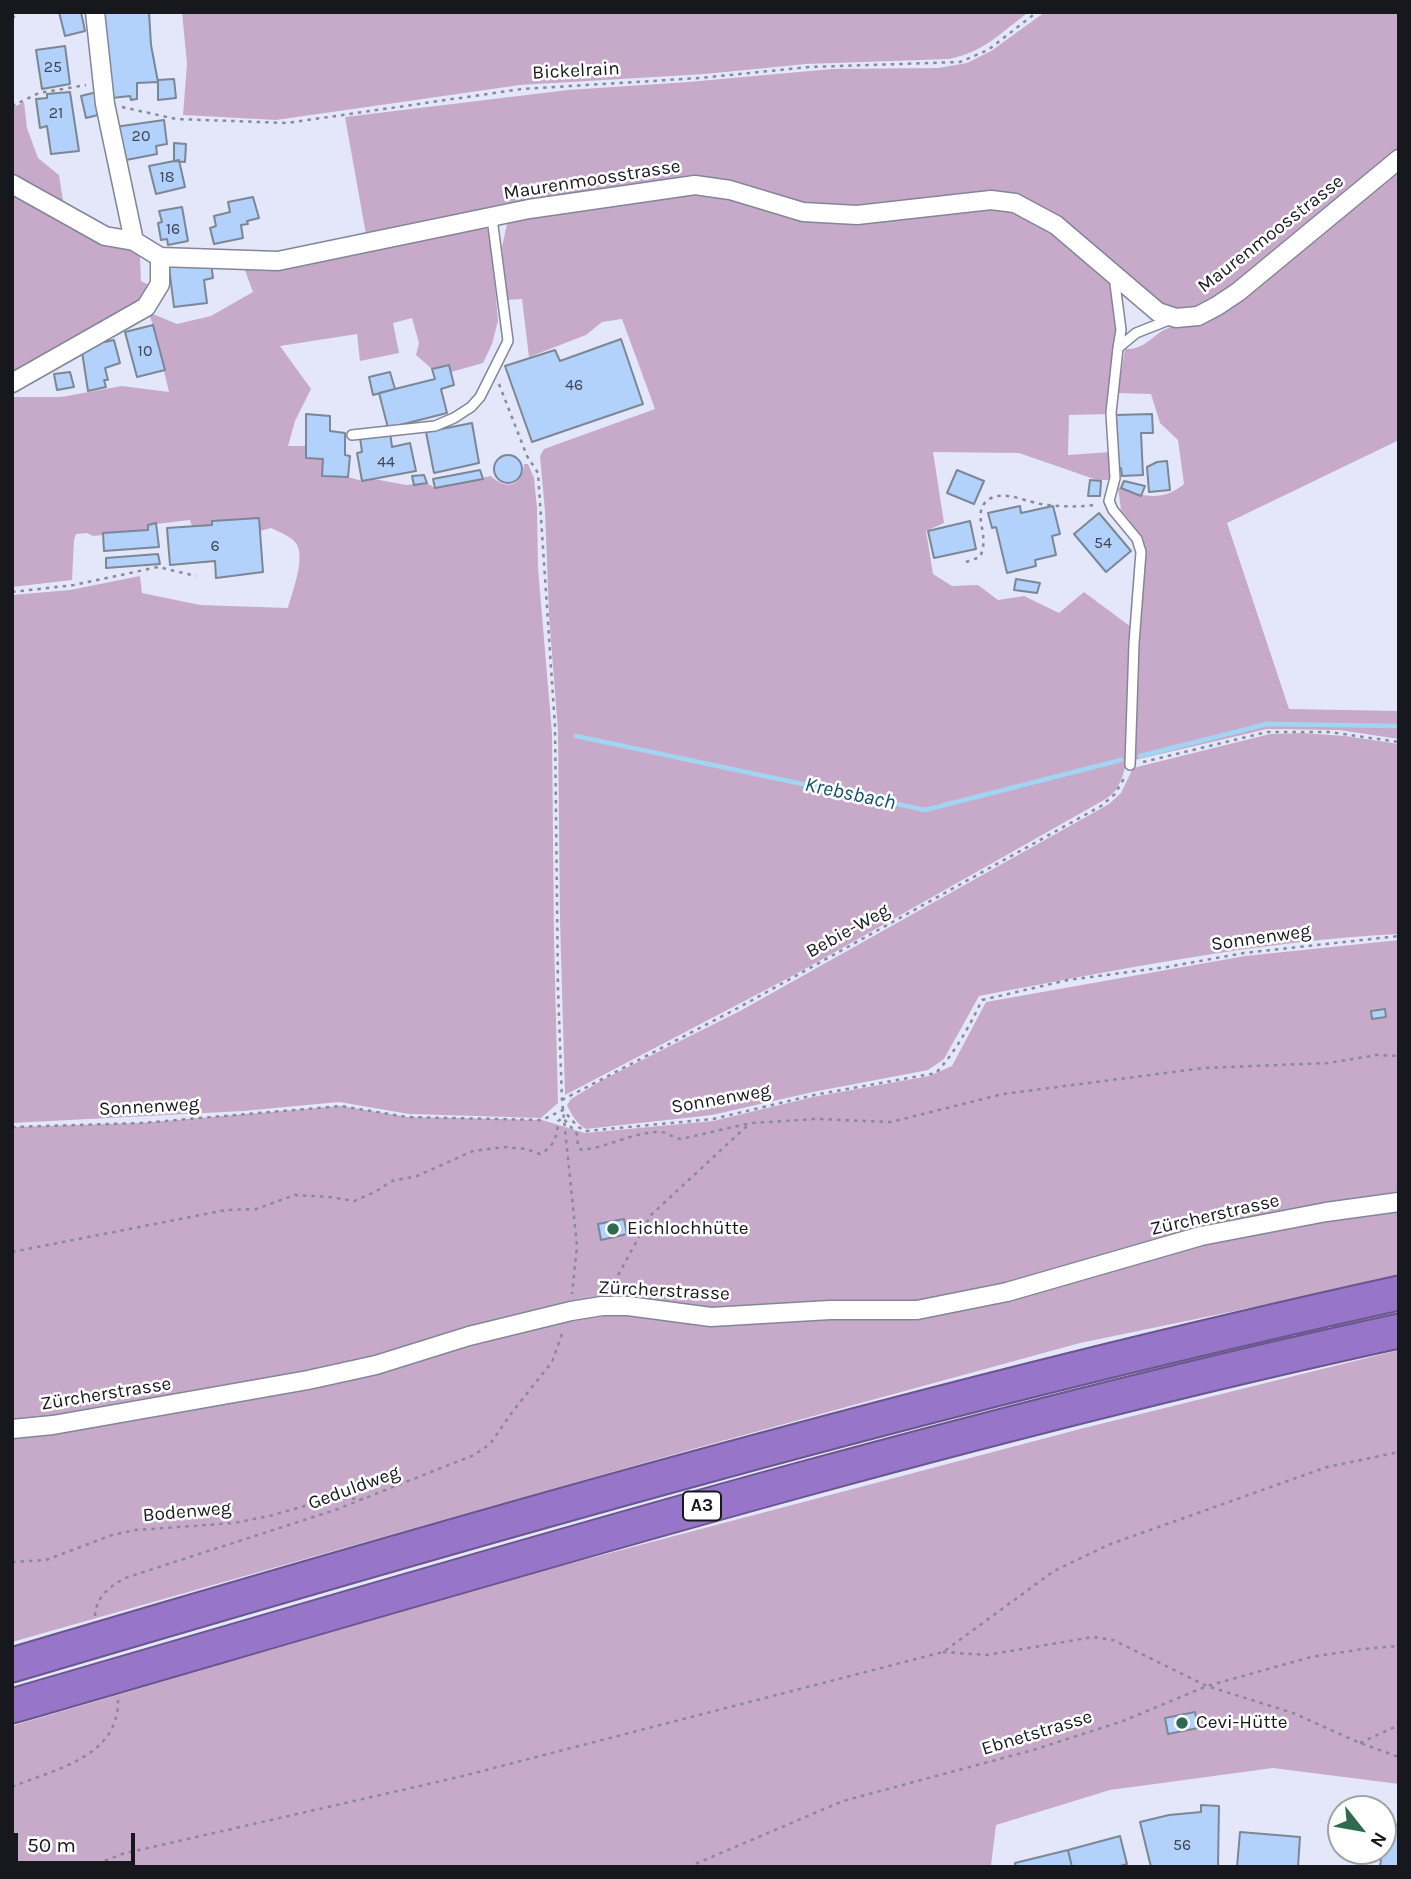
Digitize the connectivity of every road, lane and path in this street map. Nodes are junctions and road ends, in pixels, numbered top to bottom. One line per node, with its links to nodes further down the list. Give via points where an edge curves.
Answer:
1 (20, 12): 4 (path)
2 (95, 12): 5 (street)
3 (1037, 12): 6 (path, Bickelrain, via 988,50 960,62 808,67 522,89 286,123 176,119)
4 (12, 18)
5 (102, 82): 6 (street); 7 (path, via 39,93)
6 (105, 104): 11 (street)
7 (12, 106)
8 (1399, 159): 14 (street, Maurenmoosstrasse, via 1238,292 1198,316)
9 (12, 184): 11 (street, via 105,236)
10 (492, 218): 12 (street, Maurenmoosstrasse, via 278,261); 13 (street, Maurenmoosstrasse, via 695,185 816,213 857,215 991,200 1015,203 1056,225); 16 (lane, via 508,341)
11 (134, 241): 12 (street)
12 (160, 257): 17 (street, via 160,284 146,307)
13 (1114, 276): 14 (street, Maurenmoosstrasse, via 1158,312); 15 (lane, via 1121,330)
14 (1176, 318): 15 (lane, via 1136,334)
15 (1118, 348): 19 (lane, via 1111,413 1115,478)
16 (494, 369): 18 (lane, via 480,397 454,418 435,426); 27 (path, Geduldweg, via 527,456 538,473 555,727)
17 (12, 383)
18 (352, 435)
19 (1109, 501): 20 (path, via 1072,508 1006,496 989,499 980,514 985,548 980,557); 24 (lane, via 1137,539 1141,552)
20 (966, 562)
21 (197, 576): 22 (path, via 158,567 74,585)
22 (12, 592)
23 (1399, 742): 24 (path, via 1329,732 1267,732)
24 (1130, 765): 27 (path, Bebie-Weg, via 1115,794 1101,806 738,1008)
25 (1399, 936): 28 (path, Sonnenweg, via 1244,953 1068,980 982,1000 965,1035 936,1073 713,1119 586,1131)
26 (1399, 1056): 30 (path, via 1204,1068 1003,1094 891,1122 817,1119)
27 (562, 1100): 28 (path, Geduldweg)
28 (563, 1110): 29 (path, Geduldweg); 31 (path, Sonnenweg, via 542,1120 528,1120 407,1117 341,1107 141,1123)
29 (563, 1118): 30 (path, via 577,1133 578,1147 583,1150 648,1133 664,1132 681,1139); 33 (path, via 558,1121 556,1138 540,1154 504,1147 473,1151 417,1176 392,1181 354,1201 295,1195 256,1209 226,1210); 36 (path, Geduldweg, via 577,1246)
30 (751, 1123): 35 (path, via 651,1215)
31 (12, 1127)
32 (1399, 1202): 35 (street, Zürcherstrasse, via 1201,1236 1007,1292 917,1310 711,1317)
33 (12, 1252)
34 (1399, 1293): 45 (highway, A3, via 1138,1352 801,1438)
35 (602, 1306): 36 (street, Zürcherstrasse)
36 (571, 1311): 38 (street, Zürcherstrasse, via 308,1380); 40 (path, Geduldweg, via 552,1362 491,1444)
37 (1399, 1331): 48 (highway, A3, via 798,1480)
38 (12, 1429)
39 (1399, 1452): 44 (path, via 1327,1467 1108,1545 1054,1571)
40 (366, 1499): 41 (path, Bodenweg, via 333,1498 233,1523 124,1532 46,1560); 42 (path, Geduldweg, via 125,1578 101,1595)
41 (12, 1562)
42 (94, 1619)
43 (1399, 1646): 46 (path, Ebnetstrasse, via 1311,1657)
44 (943, 1652): 46 (path, via 987,1655 1093,1637 1113,1640); 53 (path, via 459,1777 122,1854)
45 (12, 1665)
46 (1207, 1686): 50 (path, via 1293,1713); 54 (path, Ebnetstrasse, via 1123,1721 1032,1750 843,1801)
47 (118, 1700): 52 (path, via 116,1724 100,1745)
48 (12, 1706)
49 (1399, 1725): 50 (path)
50 (1360, 1743): 51 (path)
51 (1399, 1757)
52 (12, 1787)
53 (89, 1867)
54 (688, 1867)

